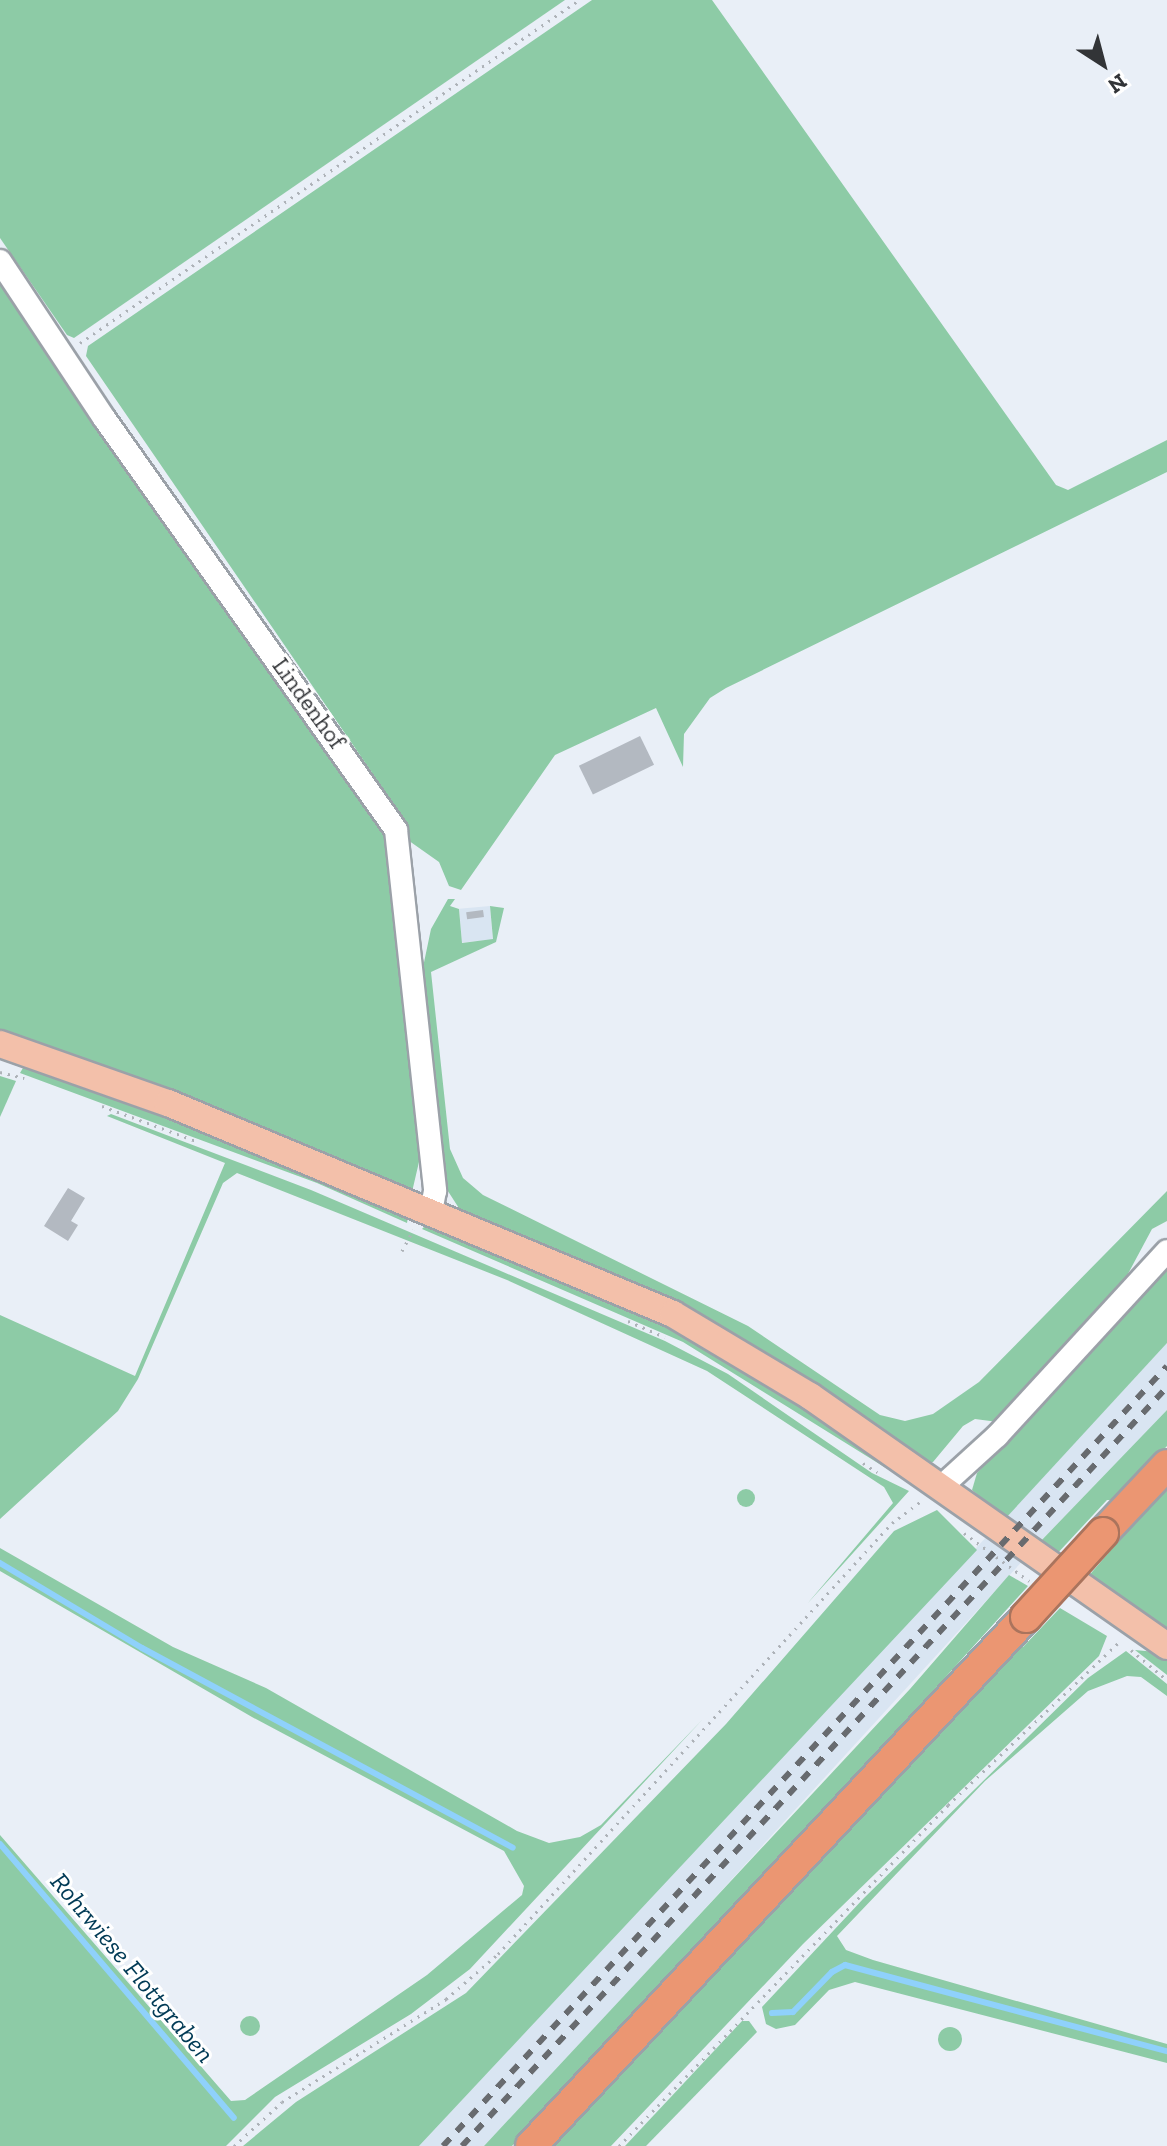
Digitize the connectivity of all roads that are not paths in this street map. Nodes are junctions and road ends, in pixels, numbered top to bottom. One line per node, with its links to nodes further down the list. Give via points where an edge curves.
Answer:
1 (0, 261): 3 (street, Lindenhof, via 396,830 433,1175)
2 (0, 1044): 3 (main road, via 131,1088)
3 (429, 1224): 6 (main road, via 709,1333)
4 (1167, 1251): 6 (street, via 986,1447)
5 (1167, 1465): 8 (highway, bridge)
6 (928, 1492): 7 (main road, via 1127,1632)
7 (1167, 1646)
8 (531, 2146)

